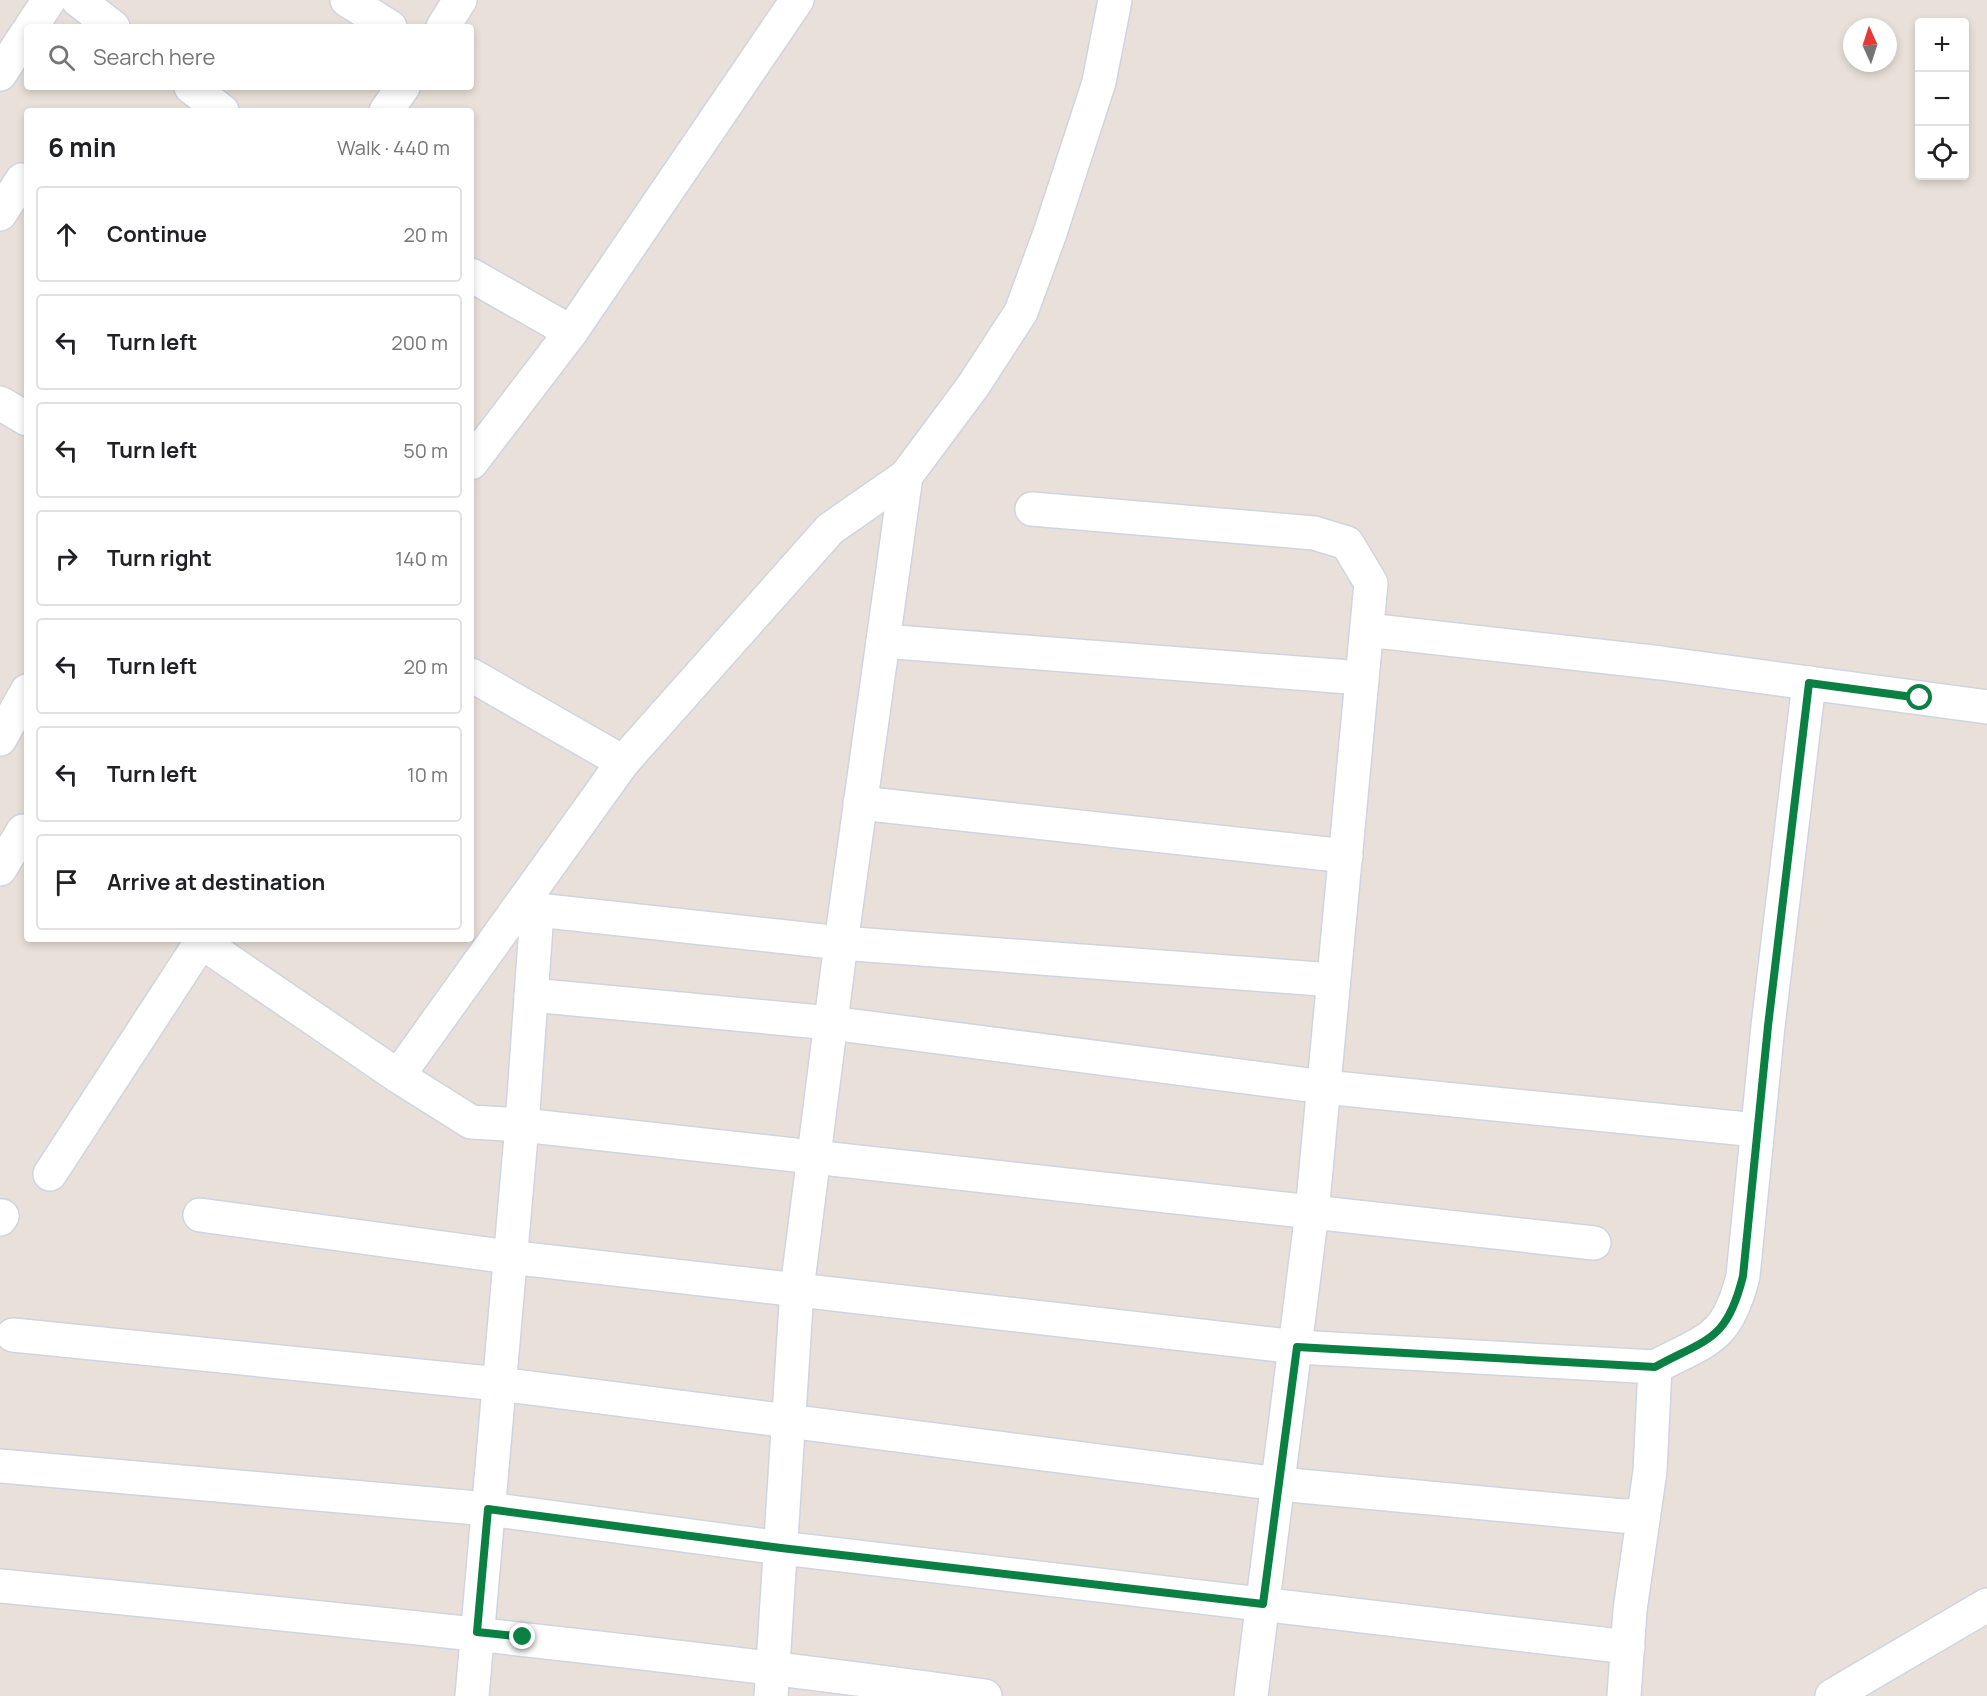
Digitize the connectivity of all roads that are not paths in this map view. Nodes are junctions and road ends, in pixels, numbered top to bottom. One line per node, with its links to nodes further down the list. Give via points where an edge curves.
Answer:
1 (49, 0): 7 (street)
2 (78, 0): 8 (street)
3 (347, 0): 9 (street)
4 (460, 0): 10 (street)
5 (797, 0): 20 (street)
6 (1114, 0): 24 (street, via 1099,82 1021,312 973,386)
7 (33, 24)
8 (109, 24)
9 (385, 24)
10 (445, 24)
11 (24, 38): 12 (street)
12 (0, 74)
13 (195, 90): 15 (street)
14 (401, 90): 16 (street)
15 (218, 108)
16 (388, 108)
17 (16, 176): 18 (street)
18 (0, 214)
19 (474, 277): 20 (street)
20 (571, 332): 23 (street)
21 (0, 403): 22 (street)
22 (24, 417)
23 (474, 459)
24 (906, 476): 27 (street); 34 (street, via 830,529)
25 (1032, 509): 26 (street, via 1314,533 1347,543 1371,583)
26 (1367, 630): 29 (street); 30 (street)
27 (883, 641): 29 (street); 35 (street)
28 (474, 677): 34 (street)
29 (1362, 678): 37 (street)
30 (1809, 683): 32 (street); 49 (street)
31 (24, 697): 33 (street)
32 (1987, 707)
33 (0, 739)
34 (623, 762): 39 (street)
35 (860, 802): 37 (street); 42 (street)
36 (17, 827): 38 (street)
37 (1346, 856): 43 (street)
38 (0, 869)
39 (528, 910): 42 (street); 44 (street); 46 (street)
40 (198, 942): 51 (street)
41 (202, 942): 46 (street)
42 (841, 943): 43 (street); 45 (street)
43 (1334, 980): 47 (street)
44 (531, 995): 45 (street); 48 (street)
45 (831, 1023): 47 (street); 50 (street)
46 (398, 1077): 48 (street, via 471,1122)
47 (1324, 1087): 49 (street); 52 (street)
48 (522, 1125): 50 (street); 55 (street)
49 (1757, 1130): 59 (street, via 1743,1276 1736,1304 1726,1323 1706,1342)
50 (814, 1157): 52 (street); 56 (street)
51 (50, 1174)
52 (1312, 1212): 54 (street); 58 (street)
53 (200, 1215): 55 (street)
54 (1594, 1244)
55 (509, 1257): 56 (street); 60 (street)
56 (797, 1289): 58 (street); 61 (street)
57 (13, 1335): 60 (street)
58 (1297, 1347): 59 (street); 63 (street)
59 (1655, 1367): 65 (street, via 1650,1471)
60 (499, 1384): 61 (street); 64 (street)
61 (788, 1422): 63 (street); 66 (street)
62 (0, 1466): 64 (street)
63 (1279, 1484): 65 (street); 68 (street)
64 (488, 1509): 66 (street); 70 (street)
65 (1642, 1515): 71 (street)
66 (781, 1548): 68 (street); 72 (street)
67 (0, 1586): 70 (street)
68 (1263, 1604): 71 (street); 75 (street)
69 (1987, 1605): 77 (street)
70 (477, 1632): 72 (street); 73 (street)
71 (1628, 1647): 76 (street)
72 (772, 1681): 74 (street)
73 (472, 1696)
74 (985, 1696)
75 (1251, 1696)
76 (1624, 1696)
77 (1832, 1696)

